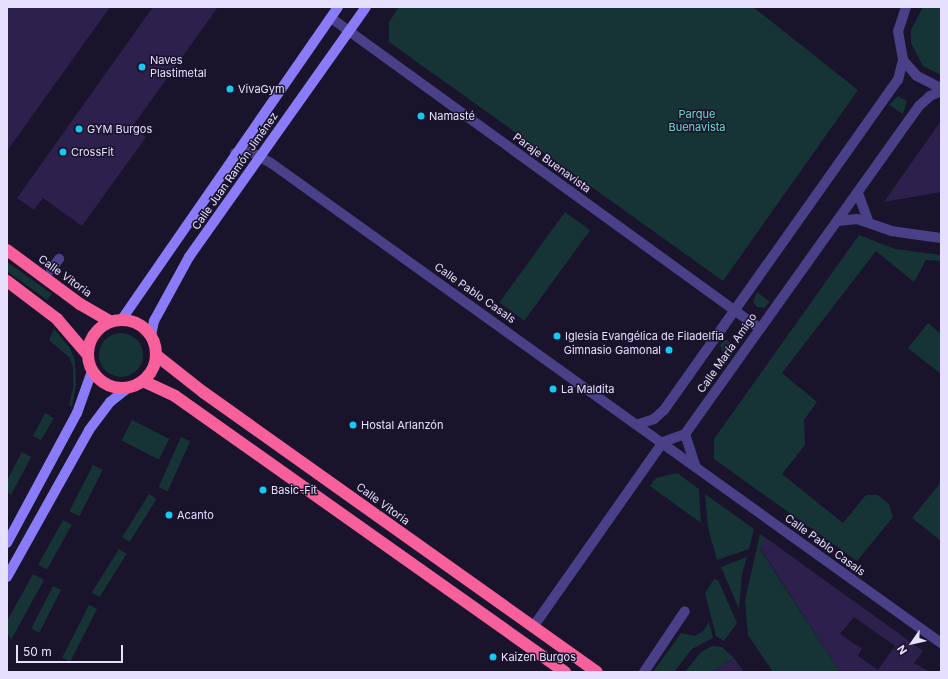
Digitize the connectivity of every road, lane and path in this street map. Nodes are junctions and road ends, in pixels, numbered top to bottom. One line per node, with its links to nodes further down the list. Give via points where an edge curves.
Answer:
1 (338, 7): 5 (main road, Calle Juan Ramón Jiménez)
2 (366, 7): 7 (main road, Calle Juan Ramón Jiménez)
3 (896, 7): 6 (street)
4 (906, 7): 6 (street)
5 (331, 18): 7 (street, Paraje Buenavista); 11 (main road, Calle Juan Ramón Jiménez)
6 (899, 22): 8 (street, via 899,42)
7 (349, 31): 12 (main road, Calle Juan Ramón Jiménez); 21 (street, Paraje Buenavista)
8 (903, 60): 9 (street, via 917,76); 21 (street, Calle María Amigo, via 898,80)
9 (941, 88)
10 (941, 91): 13 (street, Calle María Amigo, via 930,96 919,106)
11 (235, 153): 12 (street, Calle Pablo Casals, via 251,152); 22 (main road, Calle Juan Ramón Jiménez)
12 (260, 156): 24 (main road, Calle Juan Ramón Jiménez, via 189,257 154,321); 30 (street, Calle Pablo Casals)
13 (858, 192): 14 (street, Calle María Amigo); 15 (street)
14 (838, 221): 15 (street); 23 (street, Calle María Amigo)
15 (868, 221): 16 (street, via 891,231)
16 (941, 238)
17 (7, 250): 22 (highway, Calle Vitoria, via 80,304)
18 (59, 258): 19 (street)
19 (51, 270)
20 (7, 281): 25 (highway, via 57,319)
21 (734, 310): 23 (street, Paraje Buenavista); 30 (street, Calle María Amigo, via 664,410 654,419)
22 (116, 320): 24 (highway, via 144,327); 25 (highway, via 93,334)
23 (759, 328): 31 (street, Calle María Amigo)
24 (151, 336): 26 (highway)
25 (87, 354): 27 (highway)
26 (156, 355): 28 (highway, via 152,370); 37 (highway, Calle Vitoria, via 203,392)
27 (92, 371): 29 (highway, via 107,385); 34 (main road, via 78,413)
28 (143, 381): 29 (highway); 39 (highway, via 181,401)
29 (128, 388): 35 (main road, via 110,402 87,434)
30 (639, 424): 32 (street, Calle Pablo Casals)
31 (685, 434): 32 (street); 33 (street)
32 (663, 442): 33 (street, Calle Pablo Casals); 37 (street)
33 (696, 467): 38 (street, Calle Pablo Casals)
34 (7, 543)
35 (7, 577)
36 (685, 611): 41 (street)
37 (533, 627): 40 (highway, Calle Vitoria)
38 (941, 643)
39 (565, 672)
40 (597, 672)
41 (644, 672)

